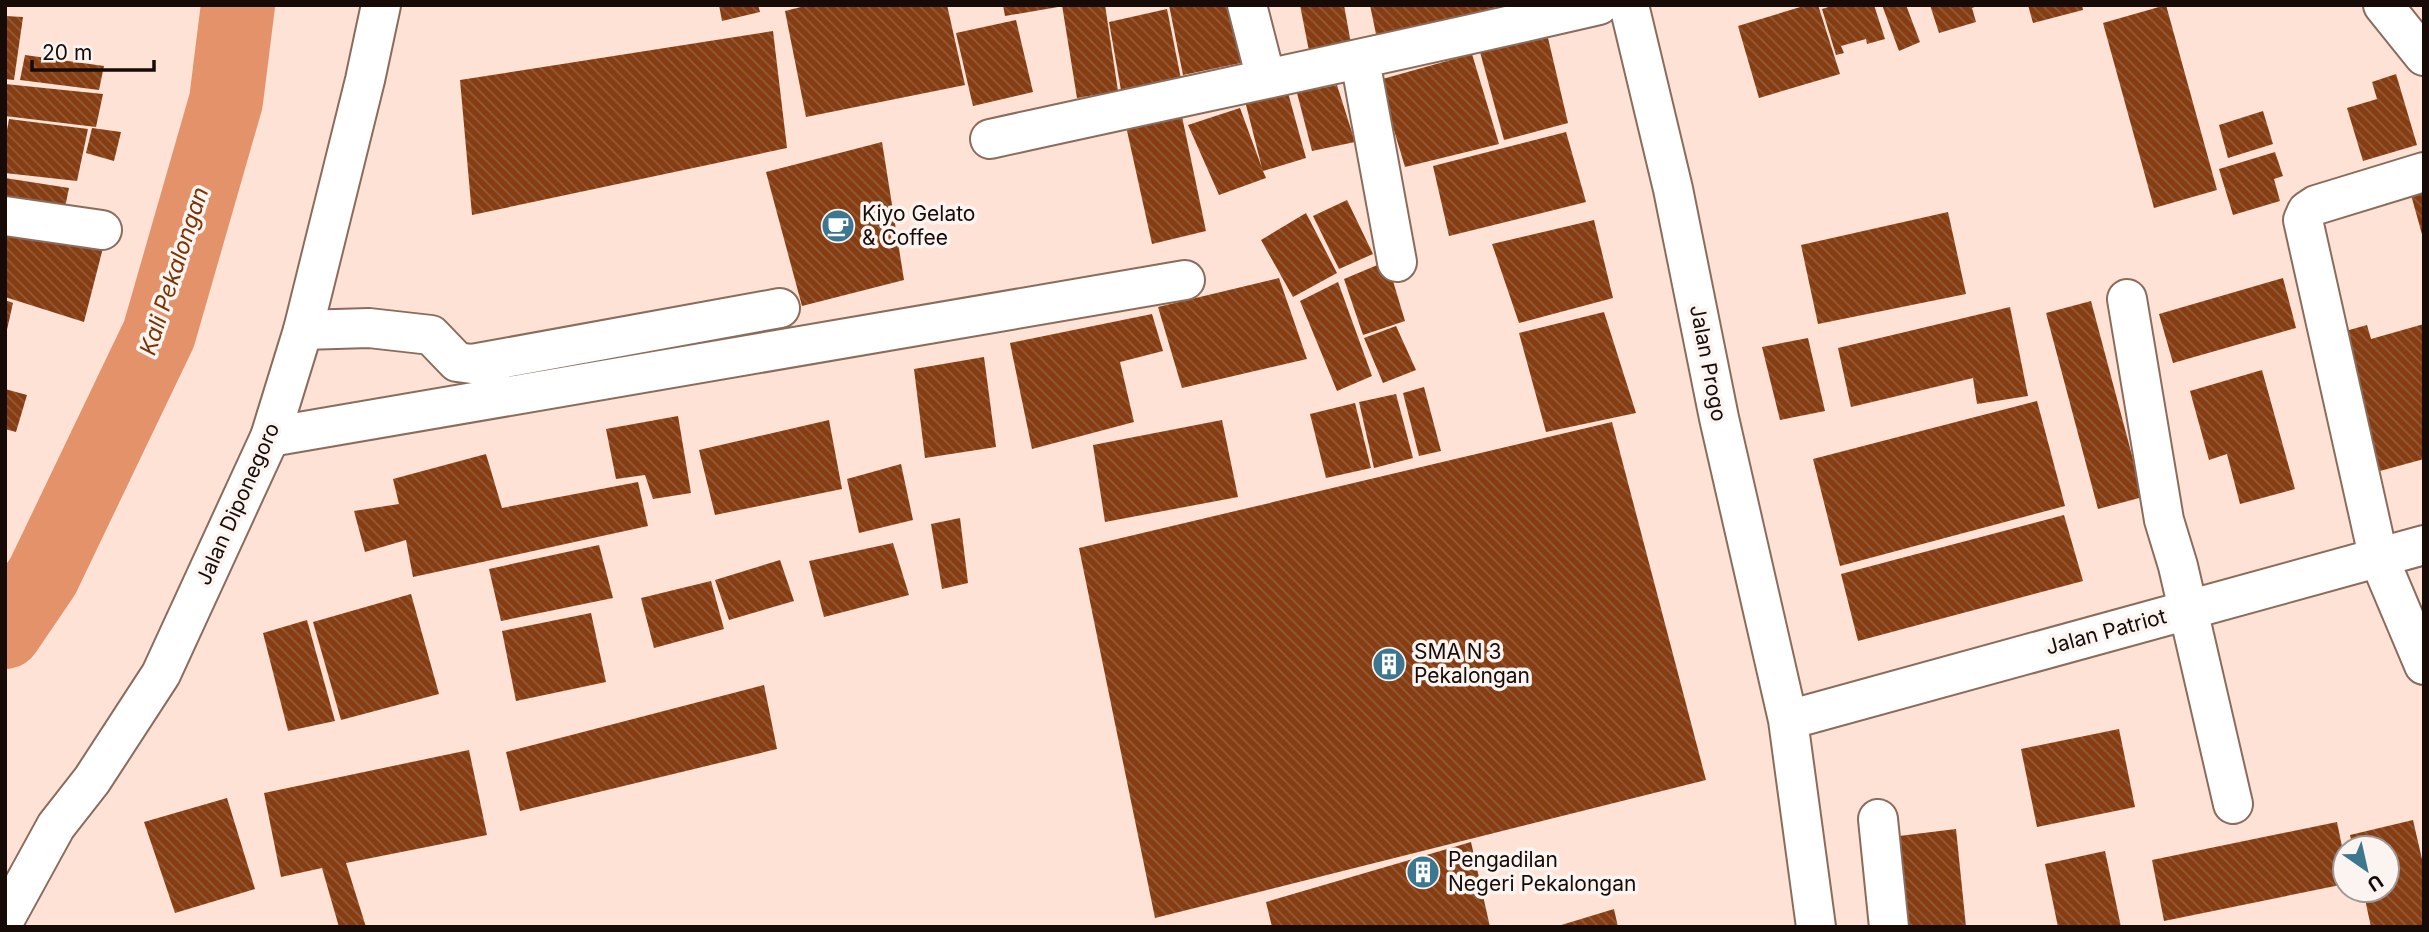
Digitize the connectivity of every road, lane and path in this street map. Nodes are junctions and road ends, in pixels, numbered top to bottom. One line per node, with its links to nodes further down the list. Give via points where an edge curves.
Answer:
1 (381, 5): 17 (street, Jalan Diponegoro)
2 (1247, 5): 8 (street)
3 (1599, 5): 7 (street)
4 (1629, 5): 23 (street, Jalan Progo)
5 (2382, 5): 6 (street)
6 (2424, 56)
7 (1360, 60): 8 (street); 13 (street)
8 (1265, 79): 9 (street)
9 (990, 139)
10 (2424, 172): 20 (street, via 2316,205 2302,220)
11 (5, 216): 12 (street)
12 (102, 230)
13 (1398, 262)
14 (1185, 280): 18 (street)
15 (2127, 299): 21 (street, via 2164,520)
16 (780, 308): 17 (street, via 472,364 457,362 431,335 369,328)
17 (303, 330): 18 (street, Jalan Diponegoro)
18 (270, 438): 26 (street, Jalan Diponegoro, via 161,674 56,826)
19 (2424, 545): 20 (street, Jalan Patriot)
20 (2378, 556): 21 (street, Jalan Patriot); 22 (street)
21 (2188, 609): 23 (street, Jalan Patriot); 24 (street)
22 (2424, 665)
23 (1788, 720): 27 (street, Jalan Progo)
24 (2233, 804)
25 (1878, 819): 28 (street)
26 (5, 919)
27 (1816, 927)
28 (1889, 927)

